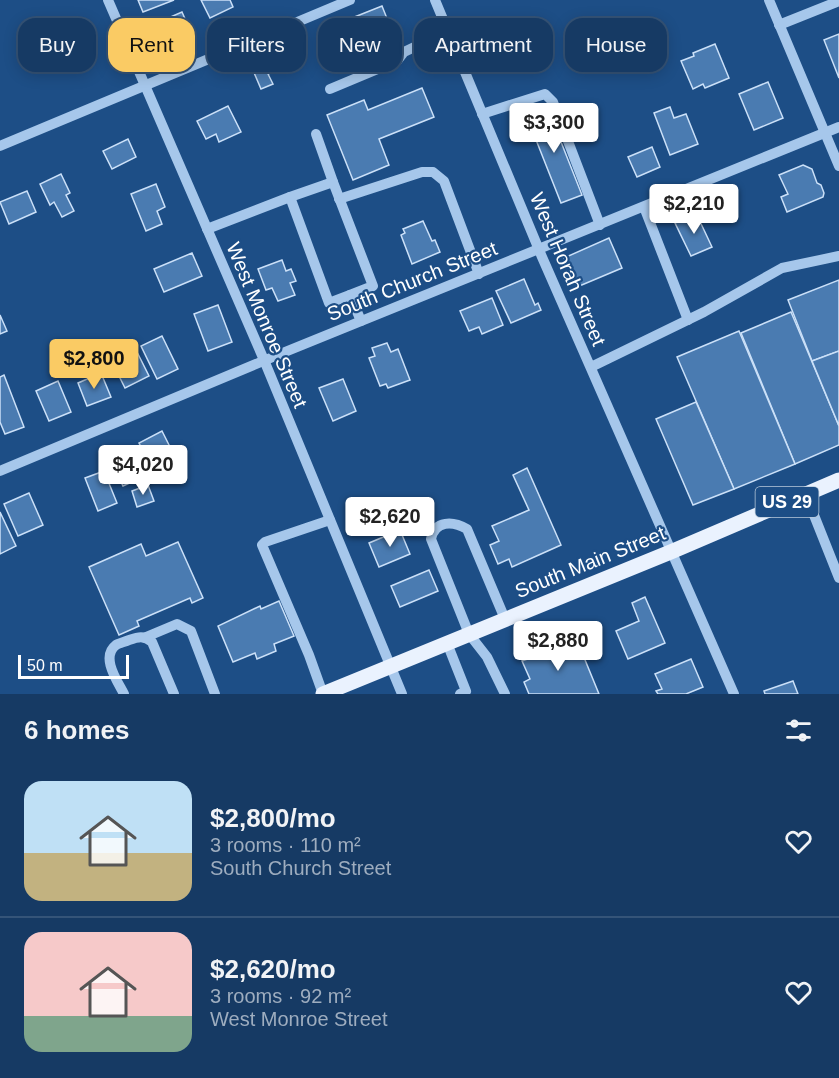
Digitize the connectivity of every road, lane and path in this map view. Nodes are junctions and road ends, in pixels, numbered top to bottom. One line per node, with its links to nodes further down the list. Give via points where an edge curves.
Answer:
1 (108, 0): 10 (street, West Monroe Street)
2 (350, 0): 10 (street)
3 (435, 0): 6 (street, West Horah Street)
4 (769, 0): 7 (street)
5 (839, 1): 7 (street)
6 (443, 18)
7 (779, 25): 14 (street)
8 (414, 47): 11 (street, via 397,61)
9 (465, 72): 12 (street, West Horah Street)
10 (144, 86): 16 (street); 23 (street, West Monroe Street)
11 (330, 89)
12 (482, 114): 22 (street, via 545,94 554,102); 24 (street, West Horah Street)
13 (839, 127): 14 (street, South Church Street)
14 (825, 133): 17 (street); 21 (street, South Church Street)
15 (316, 135): 18 (street)
16 (0, 146)
17 (839, 166)
18 (333, 182): 19 (street); 20 (street)
19 (290, 197): 23 (street); 27 (street, via 329,303)
20 (339, 199): 26 (street, via 422,172 433,172 444,181); 27 (street, via 373,286)
21 (644, 207): 22 (street, South Church Street); 28 (street)
22 (600, 225): 24 (street, South Church Street)
23 (207, 230): 30 (street, West Monroe Street)
24 (539, 250): 26 (street, South Church Street); 31 (street, West Horah Street)
25 (839, 256): 28 (street, via 782,268)
26 (479, 274): 29 (street, South Church Street)
27 (350, 295): 29 (street)
28 (688, 320): 31 (street)
29 (362, 321): 30 (street, South Church Street)
30 (264, 360): 32 (street, South Church Street); 35 (street, West Monroe Street)
31 (591, 367): 36 (street, West Horah Street)
32 (0, 471)
33 (839, 480): 34 (main road, South Main Street / US 29)
34 (806, 495): 36 (main road, South Main Street / US 29); 37 (street)
35 (330, 520): 42 (street, West Monroe Street); 46 (street, via 262,545)
36 (673, 551): 38 (main road, South Main Street / US 29); 50 (street, West Horah Street)
37 (839, 578)
38 (505, 619): 39 (main road, South Main Street / US 29); 39 (street, via 467,529 457,524 438,526 431,539)
39 (470, 634): 41 (main road, South Main Street / US 29); 49 (street, via 487,657)
40 (146, 637): 43 (street, via 115,646 110,653 109,662); 44 (street, via 155,647); 45 (street, via 177,624 191,631)
41 (447, 643): 42 (main road, South Main Street / US 29); 48 (street, via 466,691)
42 (390, 666): 46 (main road, South Main Street / US 29); 47 (street, West Monroe Street)
43 (124, 694)
44 (174, 694)
45 (215, 694)
46 (323, 694)
47 (402, 694)
48 (460, 694)
49 (505, 694)
50 (734, 694)

